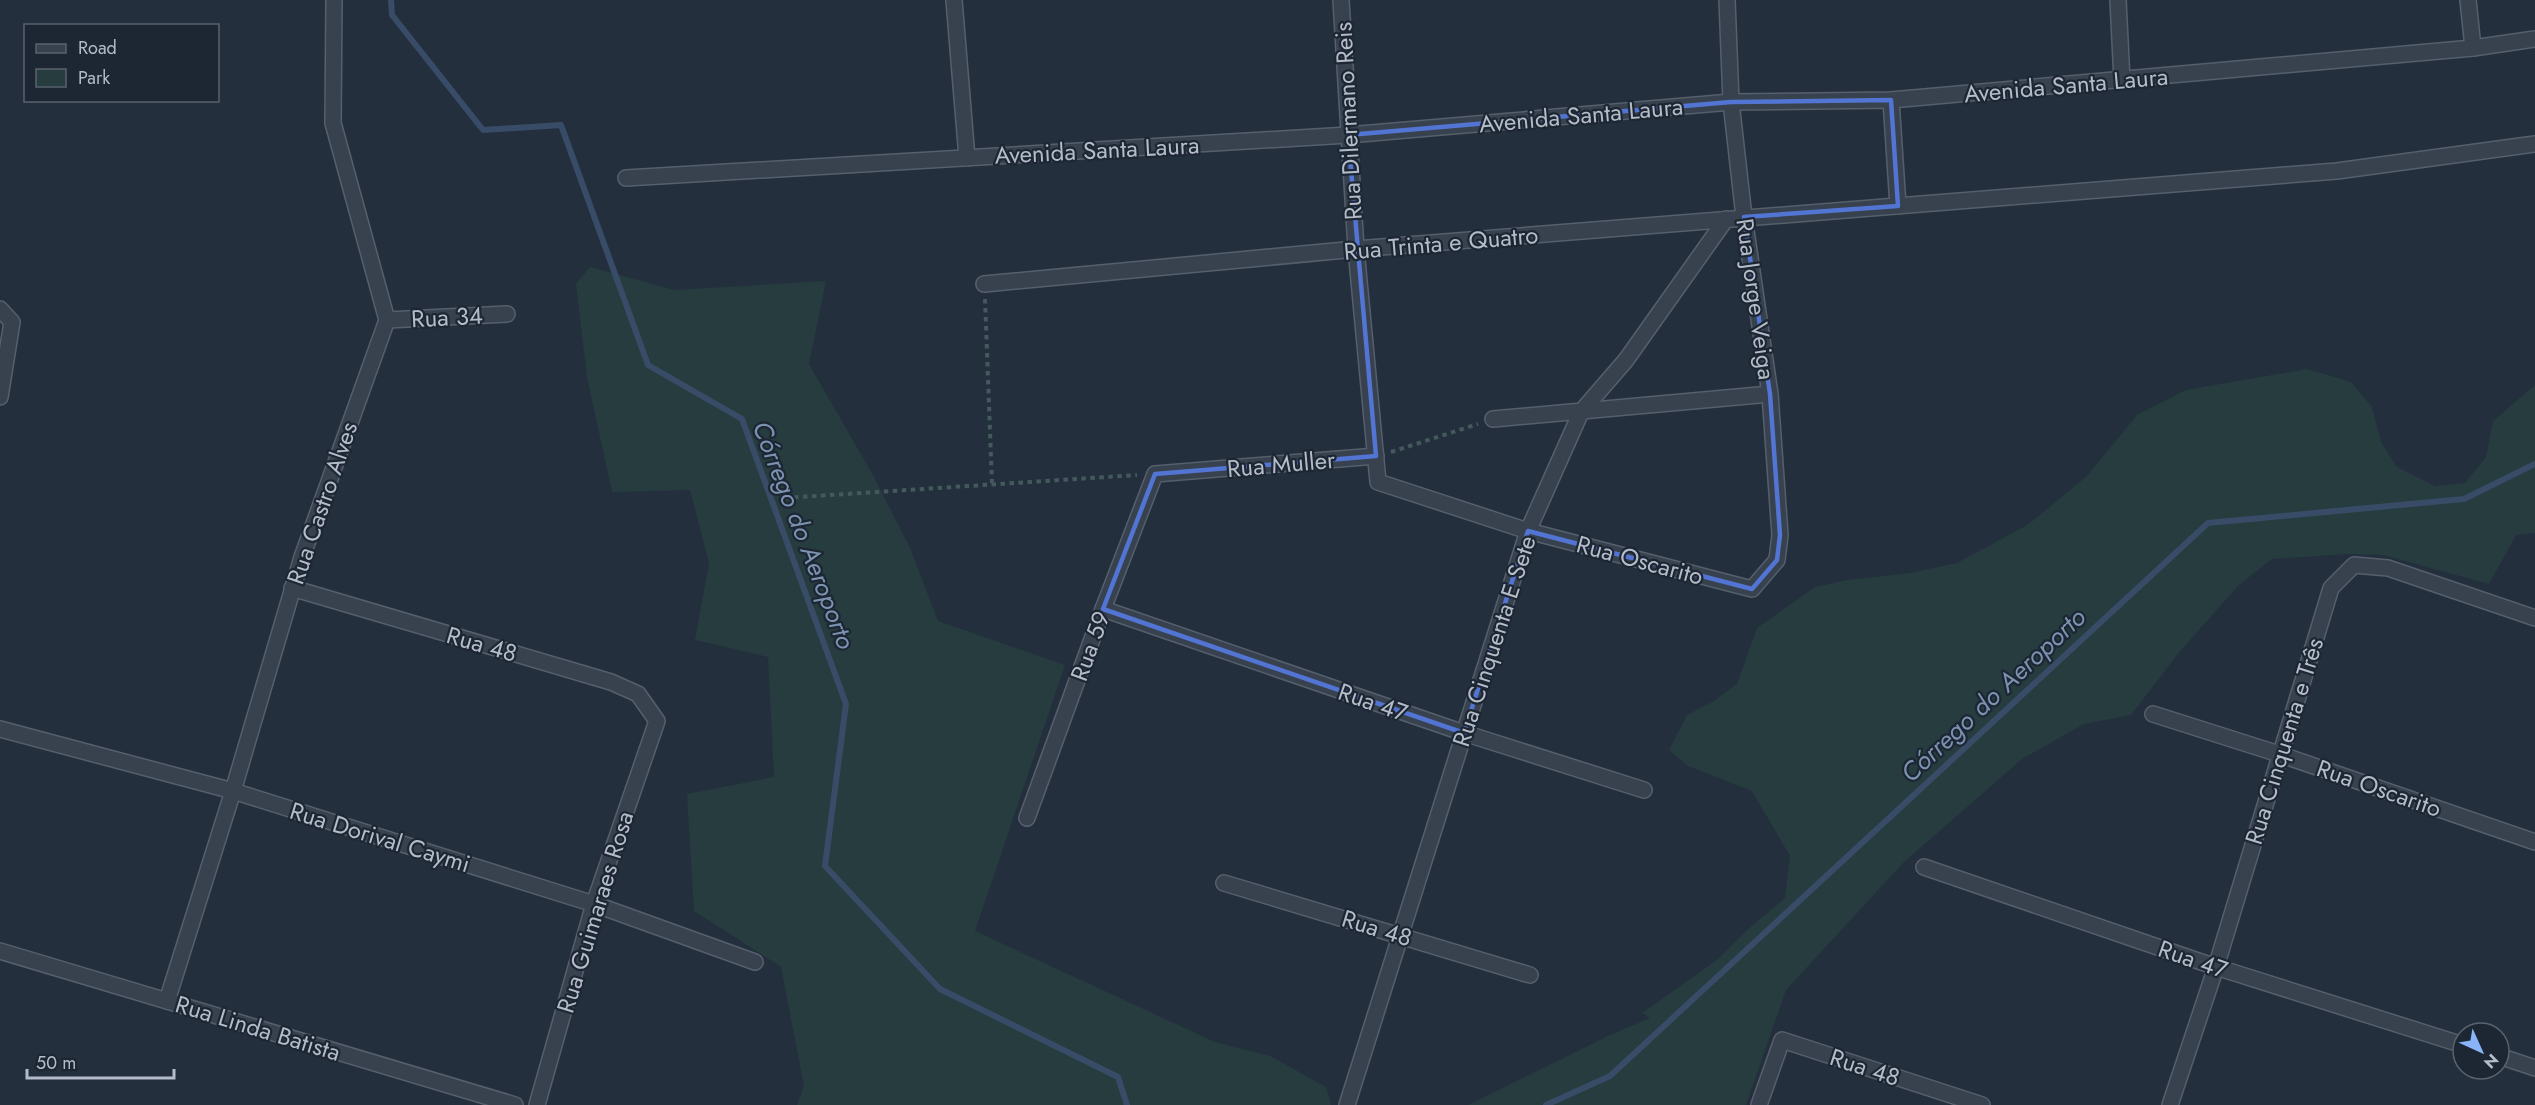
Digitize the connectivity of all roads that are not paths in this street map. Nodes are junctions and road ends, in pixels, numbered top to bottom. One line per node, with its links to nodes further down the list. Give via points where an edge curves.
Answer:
1 (334, 0): 23 (street, via 333,123)
2 (954, 0): 14 (street)
3 (1341, 0): 12 (street, Rua Dilermano Reis)
4 (1727, 0): 11 (street, Rua Jorge Veiga)
5 (2118, 0): 9 (street)
6 (2468, 0): 8 (street)
7 (2535, 39): 8 (street, Avenida Santa Laura)
8 (2473, 48): 9 (street, Avenida Santa Laura)
9 (2122, 81): 10 (street, Avenida Santa Laura)
10 (1891, 100): 11 (street, Avenida Santa Laura); 16 (street)
11 (1731, 102): 12 (street, Avenida Santa Laura); 17 (street, Rua Jorge Veiga)
12 (1348, 135): 14 (street, Avenida Santa Laura); 19 (street, Rua Dilermano Reis)
13 (2535, 144): 16 (street, Rua Trinta e Quatro, via 2337,171)
14 (967, 158): 15 (street, Avenida Santa Laura)
15 (626, 178)
16 (1898, 206): 17 (street, Rua Trinta e Quatro)
17 (1744, 217): 18 (street, Rua Trinta e Quatro); 24 (street, Rua Jorge Veiga)
18 (1726, 219): 19 (street, Rua Trinta e Quatro); 26 (street, Rua Cinquenta E Sete, via 1626,360)
19 (1356, 249): 20 (street, Rua Trinta e Quatro); 28 (street, Rua Dilermano Reis)
20 (984, 284)
21 (0, 309): 25 (street, via 12,322)
22 (507, 314): 23 (street, Rua 34)
23 (387, 320): 31 (street, Rua Castro Alves)
24 (1770, 394): 26 (street); 32 (street, Rua Jorge Veiga, via 1780,535 1777,560)
25 (0, 397)
26 (1581, 412): 27 (street); 30 (street, Rua Cinquenta E Sete)
27 (1493, 419)
28 (1376, 456): 29 (street, Rua Muller); 30 (street, Rua Dilermano Reis, via 1378,482)
29 (1155, 474): 33 (street, Rua 59)
30 (1528, 531): 32 (street, Rua Oscarito); 38 (street, Rua Cinquenta E Sete)
31 (292, 588): 36 (street, Rua 48, via 611,682 638,694); 40 (street, Rua Castro Alves)
32 (1752, 589)
33 (1103, 609): 38 (street, Rua 47); 42 (street, Rua 59)
34 (2535, 618): 39 (street, Rua Cinquenta e Três, via 2388,568 2354,565 2331,588)
35 (2153, 714): 39 (street, Rua Oscarito)
36 (657, 721): 46 (street, Rua Guimaraes Rosa)
37 (0, 729): 40 (street, Rua Dorival Caymi)
38 (1464, 733): 41 (street, Rua 47); 47 (street, Rua Cinquenta E Sete)
39 (2279, 754): 43 (street, Rua Oscarito); 50 (street, Rua Cinquenta e Três)
40 (233, 790): 46 (street, Rua Dorival Caymi); 52 (street, Rua Castro Alves)
41 (1644, 790)
42 (1027, 818)
43 (2535, 842)
44 (1924, 867): 50 (street, Rua 47)
45 (1224, 883): 47 (street, Rua 48)
46 (594, 904): 49 (street, Rua Dorival Caymi); 57 (street, Rua Guimaraes Rosa)
47 (1402, 934): 51 (street, Rua 48); 58 (street, Rua Cinquenta E Sete)
48 (0, 951): 52 (street, Rua Linda Batista)
49 (755, 962)
50 (2216, 967): 53 (street, Rua 47); 61 (street, Rua Cinquenta e Três)
51 (1530, 975)
52 (166, 1001): 56 (street, Rua Linda Batista)
53 (2451, 1041)
54 (2511, 1060): 55 (street)
55 (2535, 1068)
56 (515, 1105)
57 (537, 1105)
58 (1347, 1105)
59 (1759, 1105): 60 (street, Rua 48, via 1782,1040)
60 (1982, 1105)
61 (2169, 1105)

